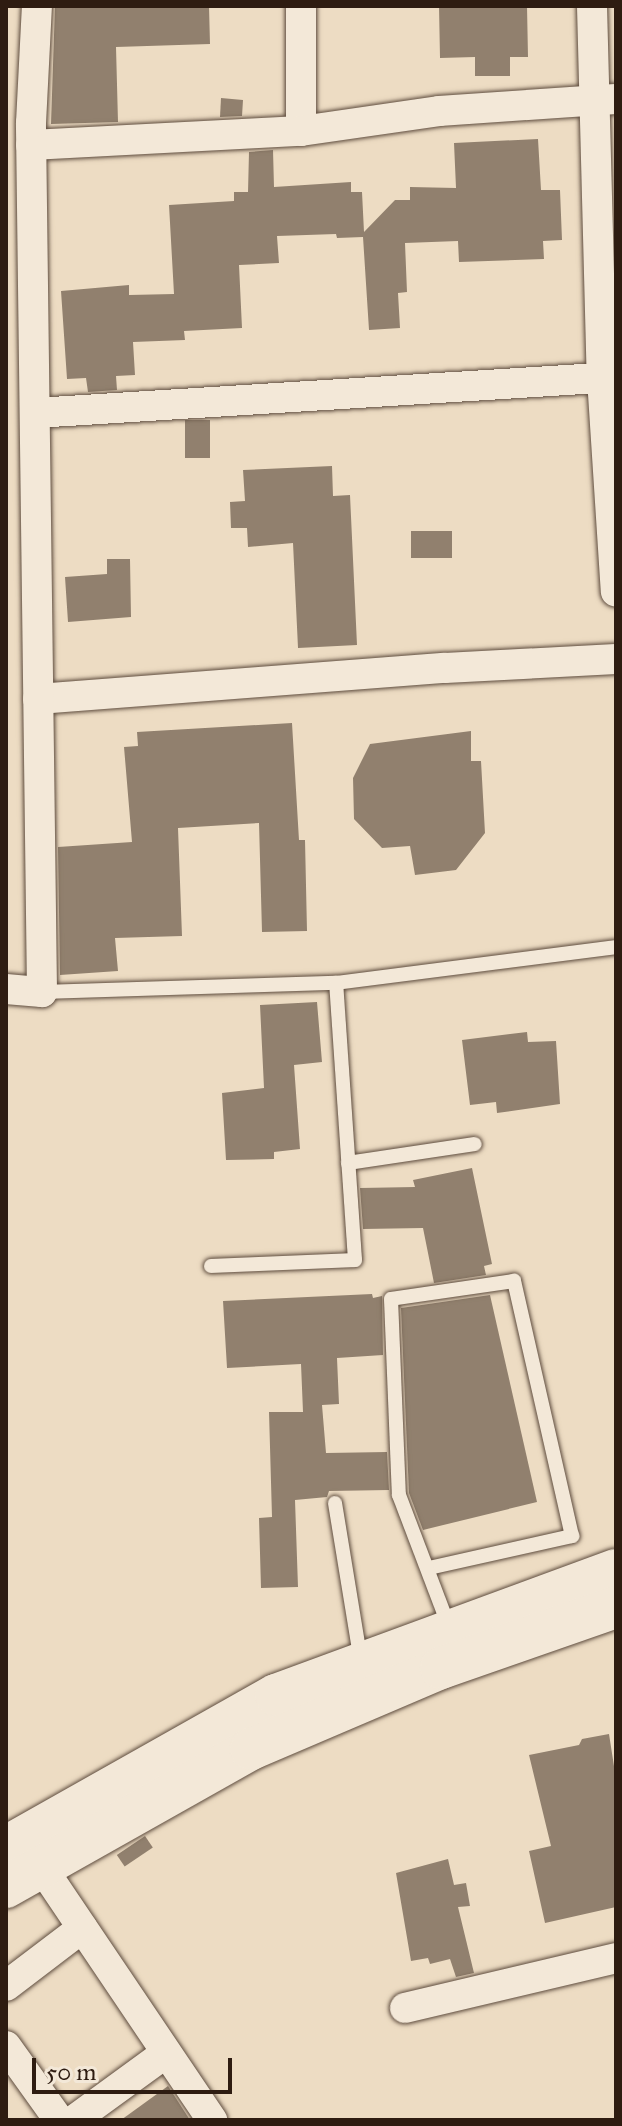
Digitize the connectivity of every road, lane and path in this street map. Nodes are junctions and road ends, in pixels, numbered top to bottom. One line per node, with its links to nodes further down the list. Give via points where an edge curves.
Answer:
1 (37, 6): 6 (street)
2 (301, 6): 5 (street)
3 (592, 6): 4 (street)
4 (606, 100): 5 (street, via 439,111); 7 (street)
5 (301, 131): 6 (street)
6 (31, 145): 8 (street)
7 (609, 377): 8 (street); 9 (street)
8 (35, 413): 11 (street)
9 (616, 592)
10 (616, 659): 11 (street)
11 (38, 699): 15 (street)
12 (616, 947): 13 (lane)
13 (336, 983): 15 (lane); 17 (lane)
14 (6, 989): 15 (street)
15 (42, 992)
16 (475, 1144): 17 (lane)
17 (348, 1163): 18 (lane, via 355,1260)
18 (211, 1266)
19 (335, 1503): 25 (lane)
20 (429, 1568): 20 (lane, via 572,1536 514,1281 391,1299 399,1495); 23 (lane)
21 (616, 1570): 23 (street)
22 (616, 1607): 24 (street)
23 (451, 1630): 24 (street)
24 (418, 1660): 25 (street); 26 (street, via 251,1749)
25 (362, 1664): 26 (street, via 276,1695)
26 (19, 1860): 27 (street)
27 (82, 1928): 29 (street); 32 (street)
28 (616, 1958): 30 (street)
29 (6, 1986)
30 (405, 2008)
31 (6, 2046): 33 (street)
32 (166, 2053): 34 (street); 35 (street)
33 (59, 2120)
34 (74, 2120)
35 (212, 2120)

